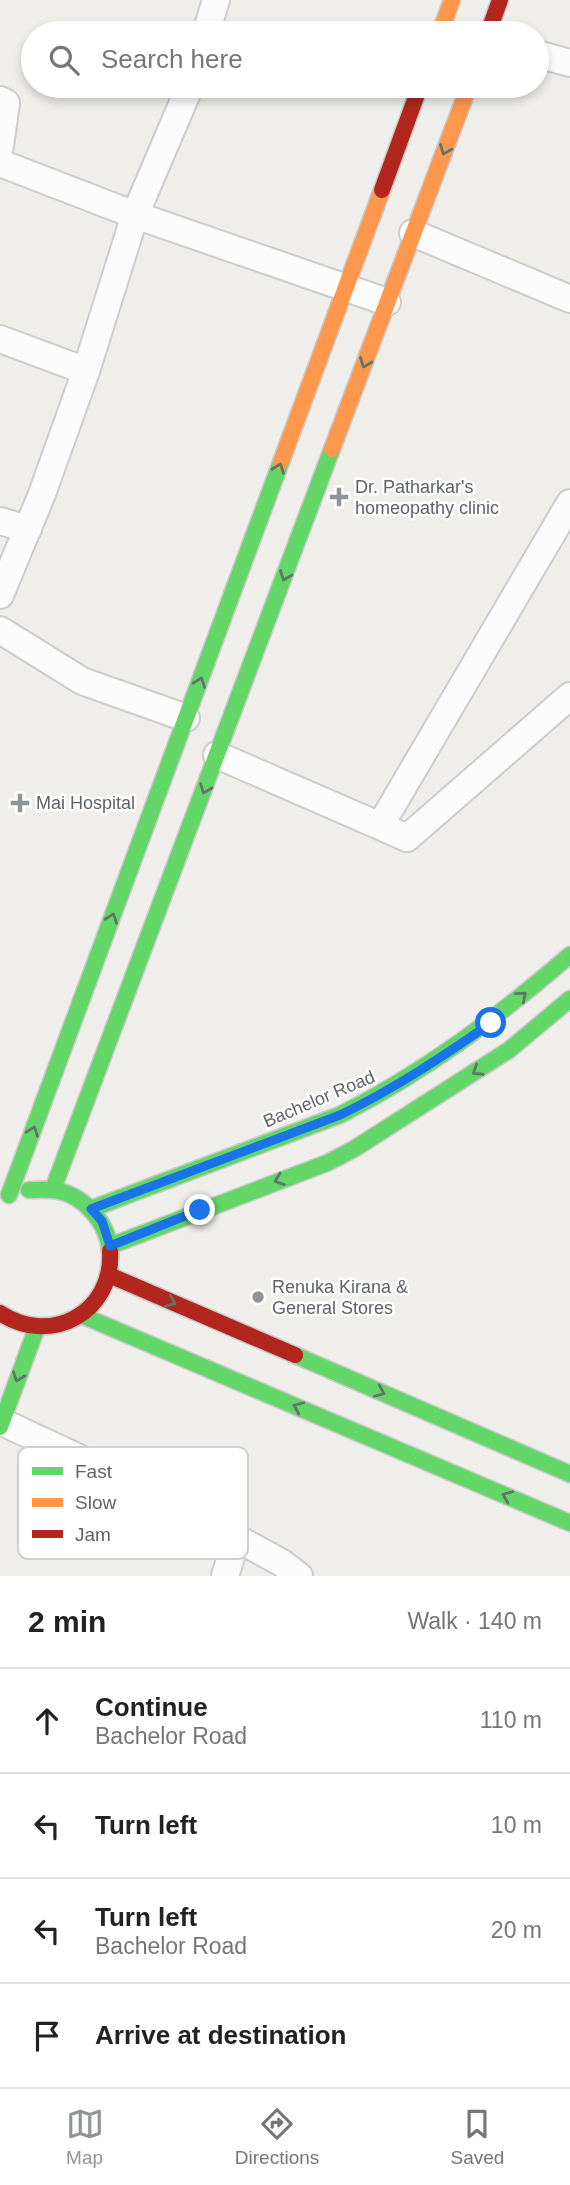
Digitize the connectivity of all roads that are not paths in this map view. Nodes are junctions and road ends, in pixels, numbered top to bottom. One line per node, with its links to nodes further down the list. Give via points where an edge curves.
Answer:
1 (216, 0): 4 (street)
2 (452, 0): 5 (main road)
3 (500, 0): 6 (main road)
4 (210, 21)
5 (444, 21)
6 (492, 21)
7 (549, 57): 8 (street)
8 (570, 63)
9 (185, 98): 15 (street)
10 (416, 98): 17 (main road)
11 (464, 98): 16 (main road, one-way to 16)
12 (0, 100): 13 (street, via 6,103)
13 (0, 146)
14 (0, 163): 15 (street)
15 (135, 215): 17 (street); 21 (street)
16 (413, 233): 18 (street); 19 (main road)
17 (346, 287): 19 (street); 28 (main road, one-way to 17)
18 (570, 299)
19 (387, 302): 29 (main road, one-way to 29)
20 (0, 339): 21 (street)
21 (86, 371): 24 (street)
22 (570, 503): 30 (street)
23 (0, 521): 24 (street)
24 (28, 529): 25 (street)
25 (0, 595)
26 (0, 631): 28 (street, via 82,681)
27 (570, 696): 30 (street, via 407,838)
28 (186, 718): 34 (main road, one-way to 28)
29 (217, 755): 30 (street); 33 (main road, one-way to 33)
30 (380, 826)
31 (570, 955): 35 (main road, Bachelor Road, one-way to 31, via 380,1096 491,1023)
32 (570, 999): 36 (main road, one-way to 36, via 509,1050 354,1149)
33 (53, 1189): 34 (main road, via 20,1191); 35 (main road)
34 (4, 1198)
35 (91, 1209): 36 (main road, via 102,1221)
36 (110, 1246): 37 (main road)
37 (109, 1275): 39 (main road, via 93,1306); 43 (main road, one-way to 43)
38 (0, 1313): 40 (main road)
39 (81, 1315): 40 (main road, via 52,1327); 44 (main road, one-way to 39)
40 (37, 1327): 41 (main road, one-way to 41)
41 (1, 1424): 42 (street)
42 (52, 1447)
43 (570, 1474)
44 (570, 1523)
45 (248, 1544): 48 (street)
46 (230, 1559): 47 (street)
47 (225, 1576)
48 (299, 1576)

